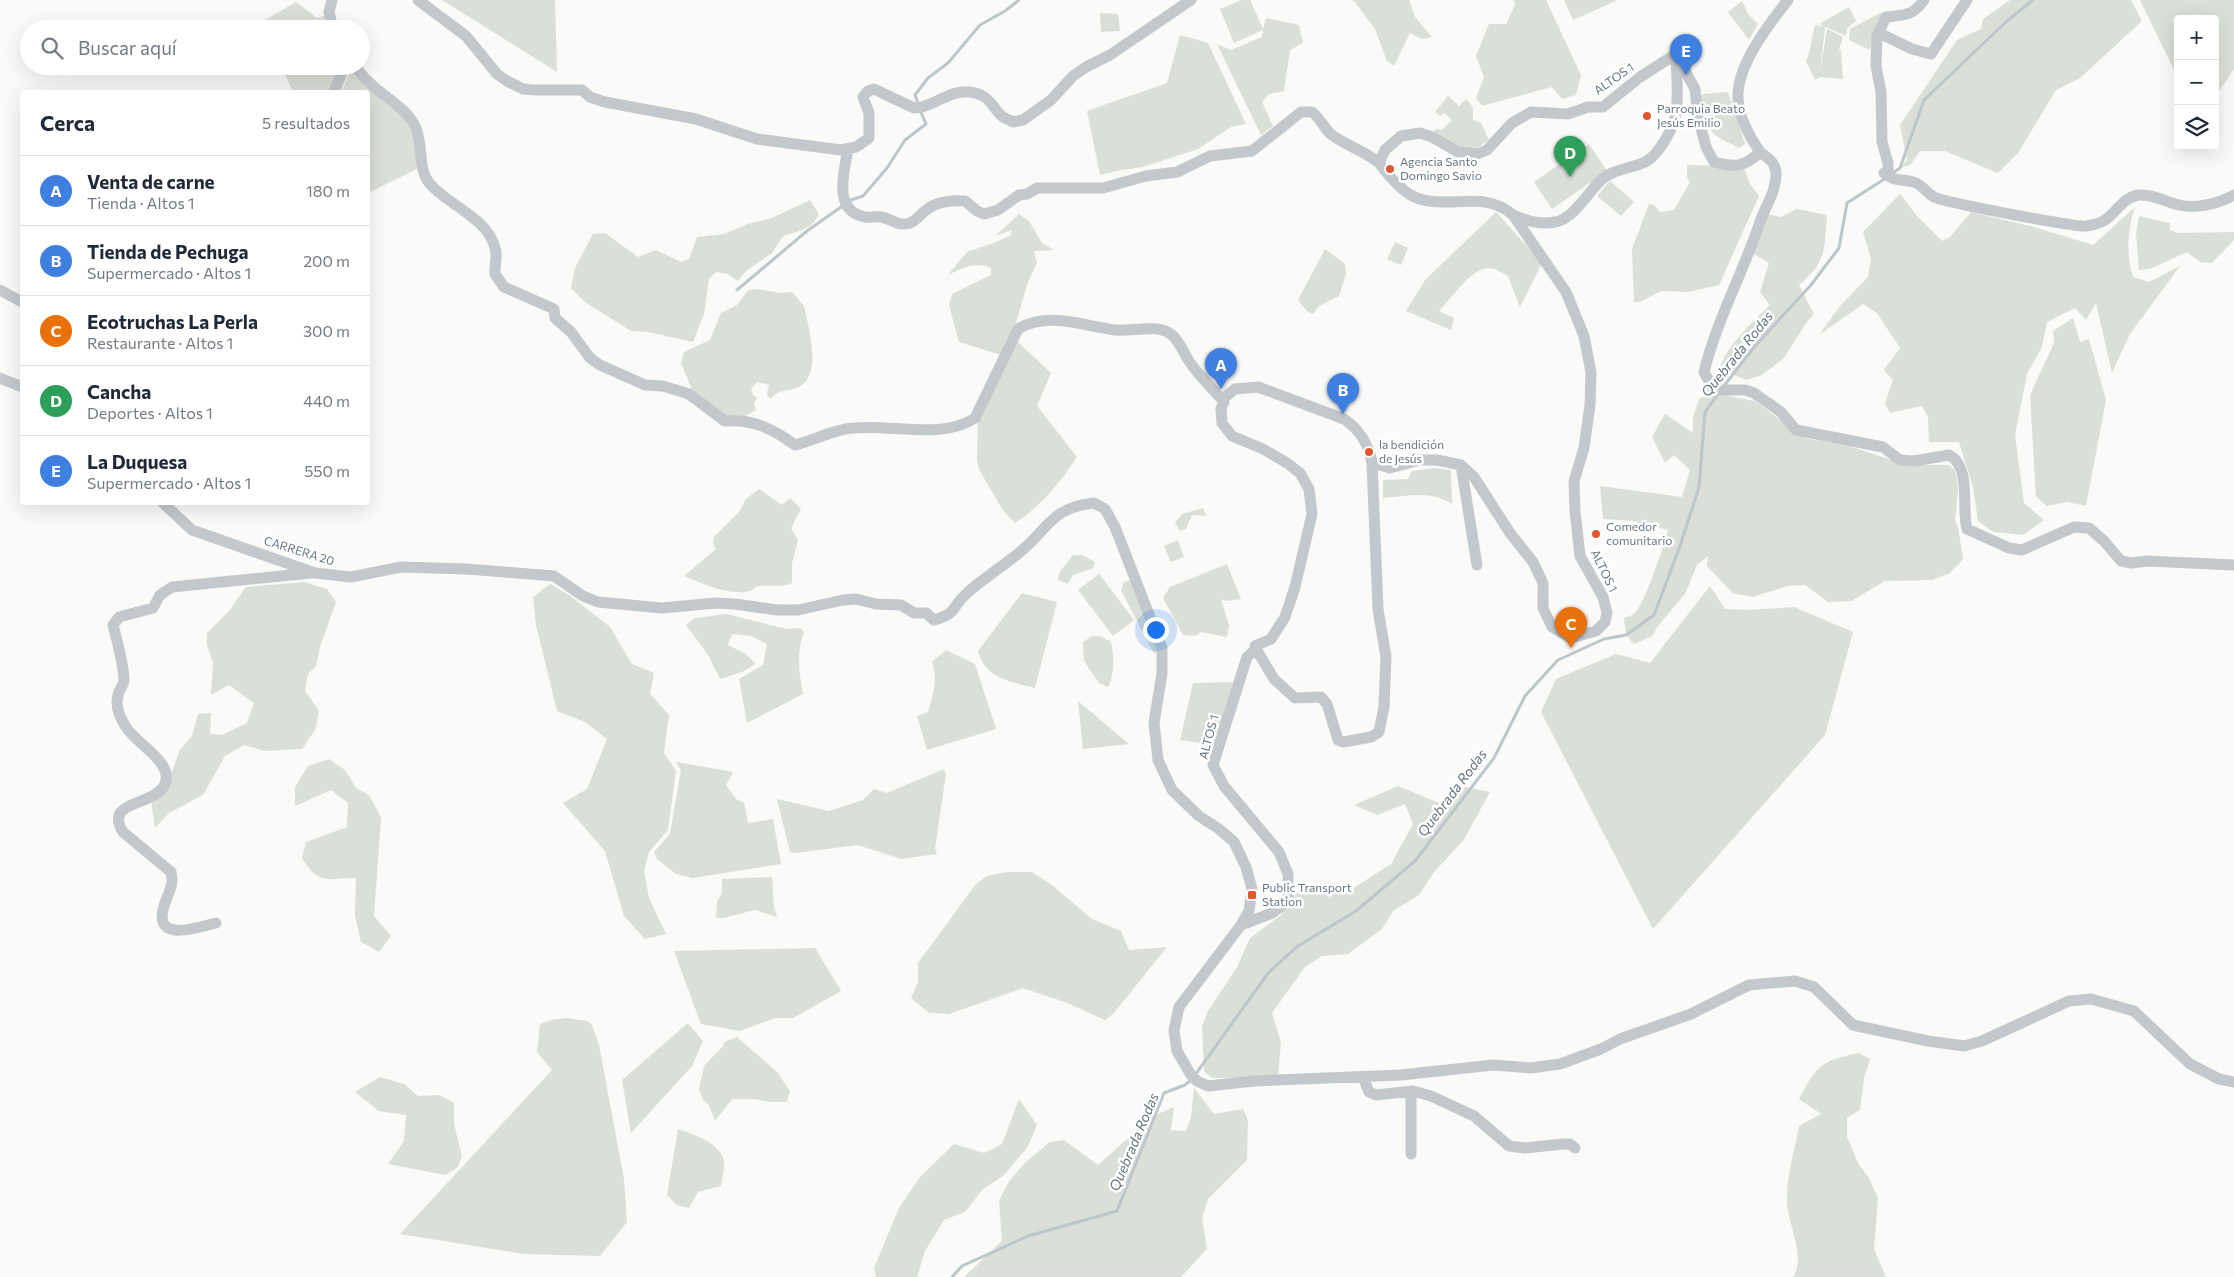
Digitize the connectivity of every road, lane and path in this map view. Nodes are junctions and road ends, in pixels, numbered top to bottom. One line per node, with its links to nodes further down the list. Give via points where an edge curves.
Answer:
1 (332, 0): 7 (street)
2 (418, 0): 13 (street, via 466,36 497,74 523,89 582,90 590,97 605,102 696,119 757,140)
3 (1191, 0): 13 (street, via 1073,76 1051,100 1023,120 1014,122 1002,116 987,98 973,93 945,95 918,108 874,89 868,90 864,97 869,113 868,138)
4 (1788, 0): 14 (street, via 1746,64 1740,84 1738,99 1742,116 1751,140)
5 (1924, 0): 8 (street, via 1916,11 1886,17)
6 (1968, 0): 8 (street, via 1931,54 1912,49)
7 (331, 20)
8 (1880, 33): 16 (street, via 1877,36 1876,66 1882,142 1888,163 1886,175 1896,180 1915,182 1934,197 2085,227 2105,220 2130,198 2137,196 2150,195 2177,205 2192,206 2210,204)
9 (1676, 54): 14 (street, via 1695,89 1706,148 1714,162 1738,166 1750,162); 15 (street, ALTOS 1, via 1640,77 1603,107 1588,107 1568,114 1531,112 1512,123 1487,150 1477,154 1458,152 1420,133 1401,136 1385,150); 17 (street, via 1678,94 1673,127 1646,162 1601,179 1567,217 1556,222 1527,221)
10 (341, 75): 12 (street)
11 (363, 75): 22 (street, via 415,125 422,145 423,174 431,186 472,216 490,234 496,249 494,274 504,286 554,309 555,318 600,366 645,385 663,386 689,394 724,422 743,420 756,424 795,444 854,428 903,430 961,426 975,418 1018,329 1047,321 1091,324 1116,330 1151,329 1170,334)
12 (335, 90)
13 (848, 149): 15 (street, via 841,189 845,204 865,217 881,217 900,225 912,222 939,202 964,201 984,214 998,210 1019,195 1037,188 1103,188 1146,176 1177,172 1210,156 1252,151 1301,112 1312,112 1330,134)
14 (1760, 152): 27 (street, via 1772,160 1776,170 1775,184 1711,345 1704,372 1714,390 1754,393 1781,412 1796,430 1883,448 1900,460 1949,455 1961,468 1967,529 2009,548 2022,550 2074,527 2089,528 2121,561)
15 (1379, 163): 17 (street, ALTOS 1, via 1410,195 1448,202 1488,201 1497,203)
16 (2234, 195)
17 (1514, 215): 24 (street, ALTOS 1, via 1566,292 1584,336 1590,372 1590,405 1584,448 1574,481 1575,511 1580,556 1603,597 1607,613 1605,622 1596,631 1571,638 1552,627 1543,608 1543,582 1533,562 1474,477)
18 (0, 290): 19 (street)
19 (20, 301)
20 (0, 378): 21 (street)
21 (20, 386)
22 (1224, 402): 23 (street, via 1235,388 1258,388 1325,410 1355,426); 29 (street, ALTOS 1, via 1222,423 1232,436 1263,448 1287,463 1300,473 1309,489 1312,514 1295,587 1271,639)
23 (1372, 463): 24 (street, via 1390,468 1420,460 1437,460); 29 (street, via 1378,609 1386,657 1380,732 1371,737 1338,740 1327,704 1321,697 1295,698 1274,678)
24 (1462, 466): 26 (street)
25 (165, 505): 28 (street, CARRERA 20, via 192,530)
26 (1477, 565)
27 (2234, 565)
28 (315, 573): 30 (street, via 172,587 160,595 153,608 119,617 113,625 124,682 118,695 118,713 127,729 160,761 166,773 165,784 157,793 121,810 118,824 122,832 171,872 172,888 164,904 165,924 171,930 182,931); 31 (street, CARRERA 20, via 351,577 401,567 431,566 554,576 598,602 662,608 716,603 798,610 856,599 901,605 934,620 950,615 964,596 1022,550 1053,519 1067,509 1094,503 1105,509 1111,518 1162,648 1162,673 1154,723 1163,776 1172,790 1199,816 1234,842 1252,889 1249,911)
29 (1256, 649): 31 (street, ALTOS 1, via 1247,657 1213,765 1224,786 1279,852 1288,874 1288,901 1272,913)
30 (216, 923)
31 (1241, 925): 32 (street, via 1179,1008 1174,1030 1177,1051 1194,1078 1208,1086)
32 (1363, 1077): 33 (street, via 1493,1065 1531,1068 1560,1064 1691,1014 1749,985 1795,981 1814,987 1853,1025 1964,1046 1982,1041 2068,1001 2091,999 2134,1011 2190,1064 2219,1079); 34 (street, via 1368,1092 1376,1095)
33 (2234, 1082)
34 (1411, 1091): 35 (street, via 1431,1096 1474,1116 1508,1146 1525,1148 1570,1144); 36 (street)
35 (1575, 1148)
36 (1411, 1154)

